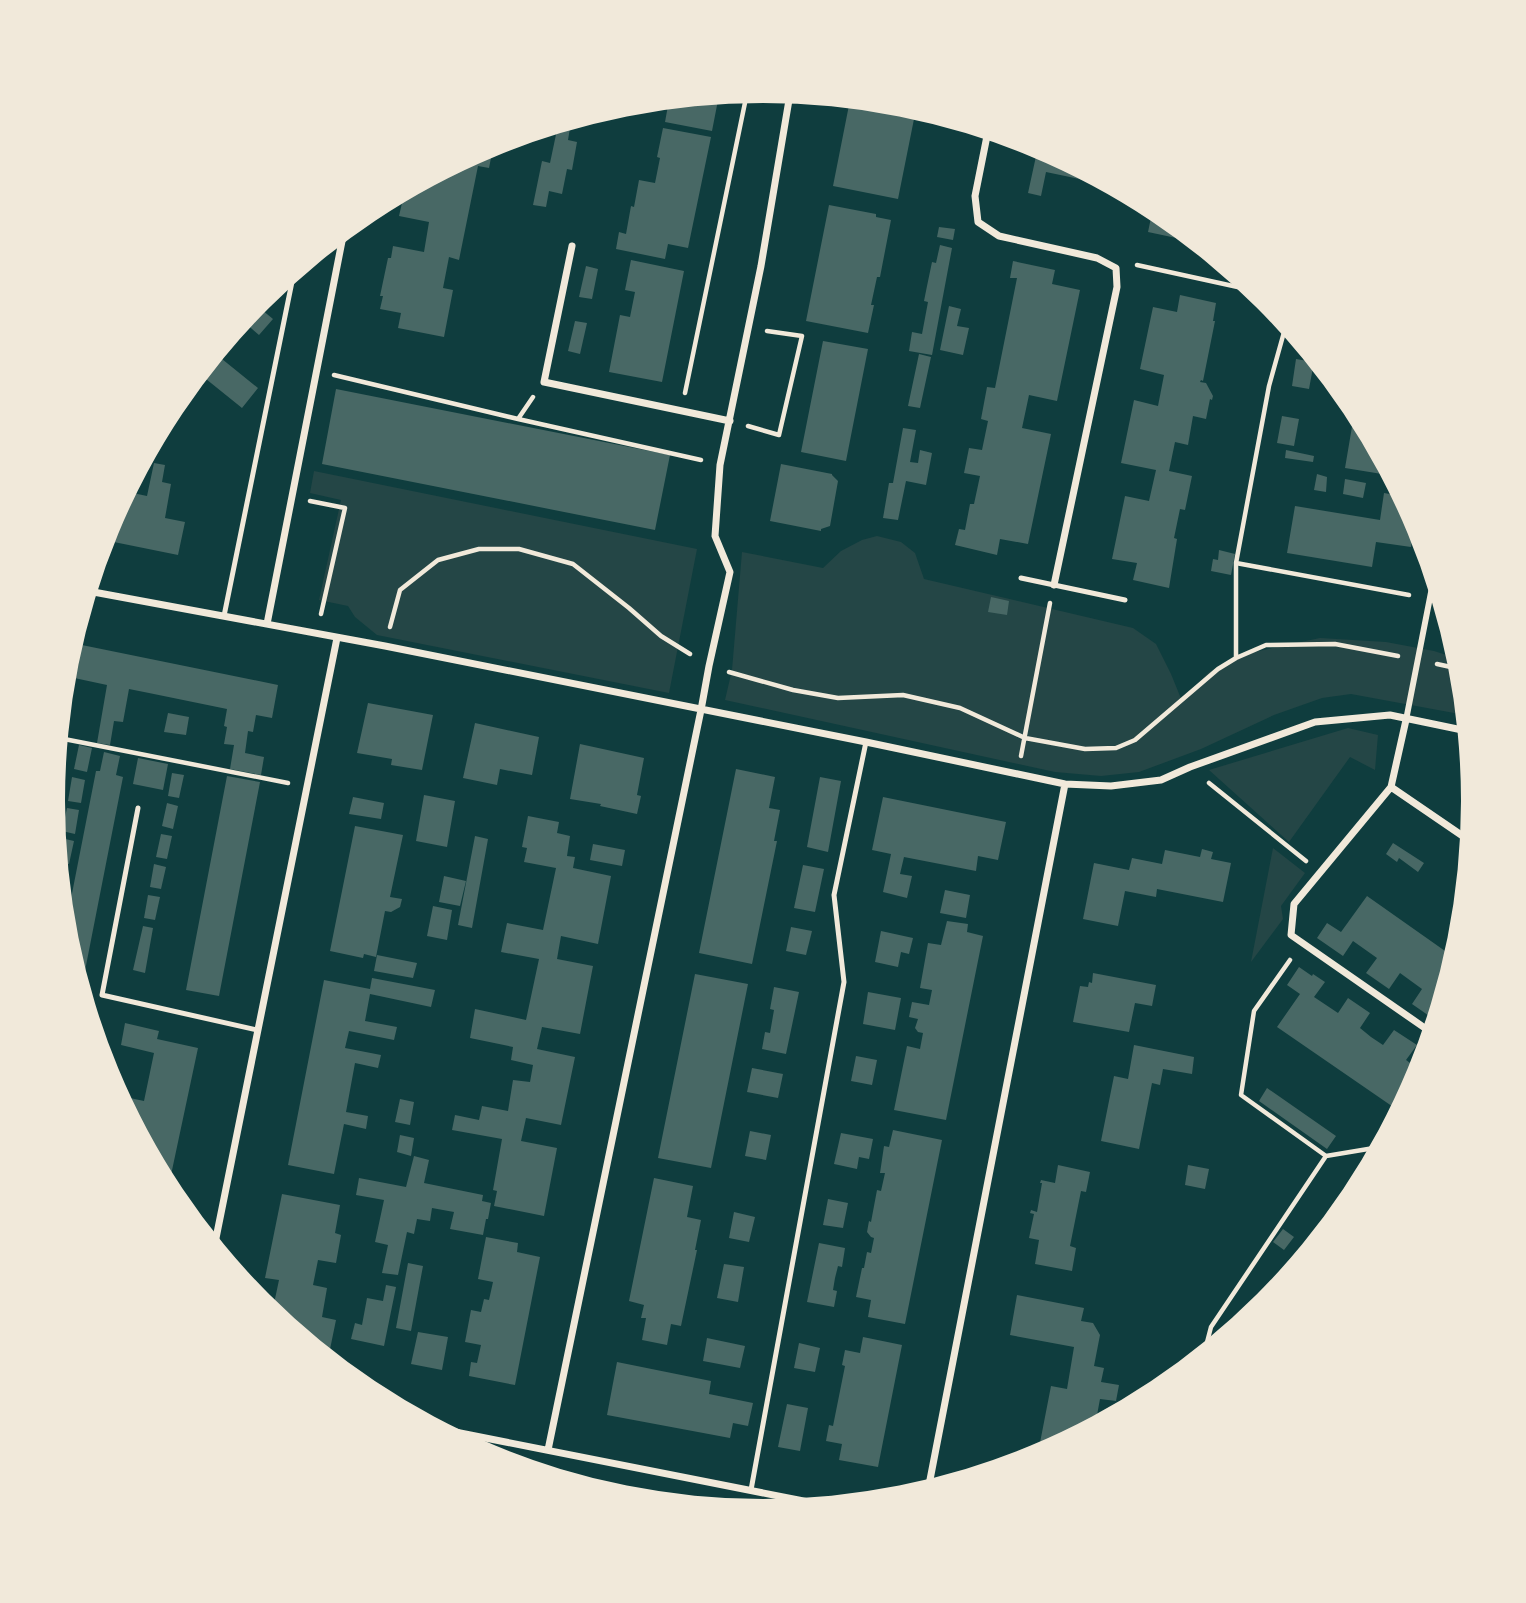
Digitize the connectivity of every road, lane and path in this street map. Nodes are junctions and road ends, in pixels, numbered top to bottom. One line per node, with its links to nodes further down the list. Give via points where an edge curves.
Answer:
1 (745, 104): 12 (path)
2 (788, 104): 9 (street)
3 (986, 140): 6 (street, via 975,196 978,222 999,236 1097,258)
4 (341, 246): 11 (street)
5 (572, 246): 12 (street, via 544,382)
6 (1115, 268): 7 (path, via 1125,262); 18 (street, via 1116,287)
7 (1233, 286)
8 (291, 288): 22 (lane)
9 (748, 328): 13 (street); 13 (path, via 802,336 779,435)
10 (1283, 336): 16 (path)
11 (316, 370): 14 (path); 15 (street)
12 (681, 411): 13 (street)
13 (730, 421): 14 (street)
14 (720, 465): 29 (street, via 715,537 730,572)
15 (292, 497): 23 (street); 24 (path, via 345,508)
16 (1236, 563): 20 (path); 27 (path)
17 (1021, 578): 18 (lane)
18 (1054, 585): 21 (lane); 34 (path)
19 (97, 593): 22 (street)
20 (1430, 599): 28 (street)
21 (1125, 600)
22 (224, 616): 23 (street)
23 (267, 624): 24 (street)
24 (316, 633): 25 (street)
25 (337, 638): 26 (street); 40 (street)
26 (385, 646): 29 (path, via 400,590 438,560 479,549 519,549 573,564 661,636); 31 (street)
27 (1236, 658): 28 (path, via 1266,645 1335,644); 34 (path, via 1218,668 1135,740 1116,748 1085,749)
28 (1418, 660): 30 (path); 32 (street)
29 (709, 666): 31 (street); 34 (path, via 838,698 903,695 960,708)
30 (1448, 666)
31 (701, 710): 36 (street); 53 (street)
32 (1406, 720): 33 (street); 37 (street, via 1390,715 1315,722); 41 (street)
33 (1457, 730)
34 (1025, 738): 38 (path)
35 (68, 740): 40 (path)
36 (866, 742): 38 (street); 55 (lane, via 834,895 844,982)
37 (1190, 767): 39 (street, via 1161,780 1111,786); 44 (path)
38 (1018, 774): 39 (street)
39 (1065, 784): 54 (street)
40 (306, 787): 47 (street)
41 (1391, 787): 43 (street); 44 (street)
42 (138, 807): 47 (lane, via 102,995)
43 (1460, 834)
44 (1320, 873): 45 (street, via 1294,904 1291,935)
45 (1302, 943): 46 (street); 49 (path, via 1254,1011 1241,1095)
46 (1424, 1027)
47 (257, 1030): 50 (street)
48 (1369, 1149): 49 (path)
49 (1326, 1156): 51 (path, via 1211,1327)
50 (217, 1237)
51 (1208, 1338)
52 (468, 1434): 53 (street)
53 (548, 1450): 55 (street)
54 (930, 1479)
55 (751, 1490): 56 (street)
56 (793, 1499)

